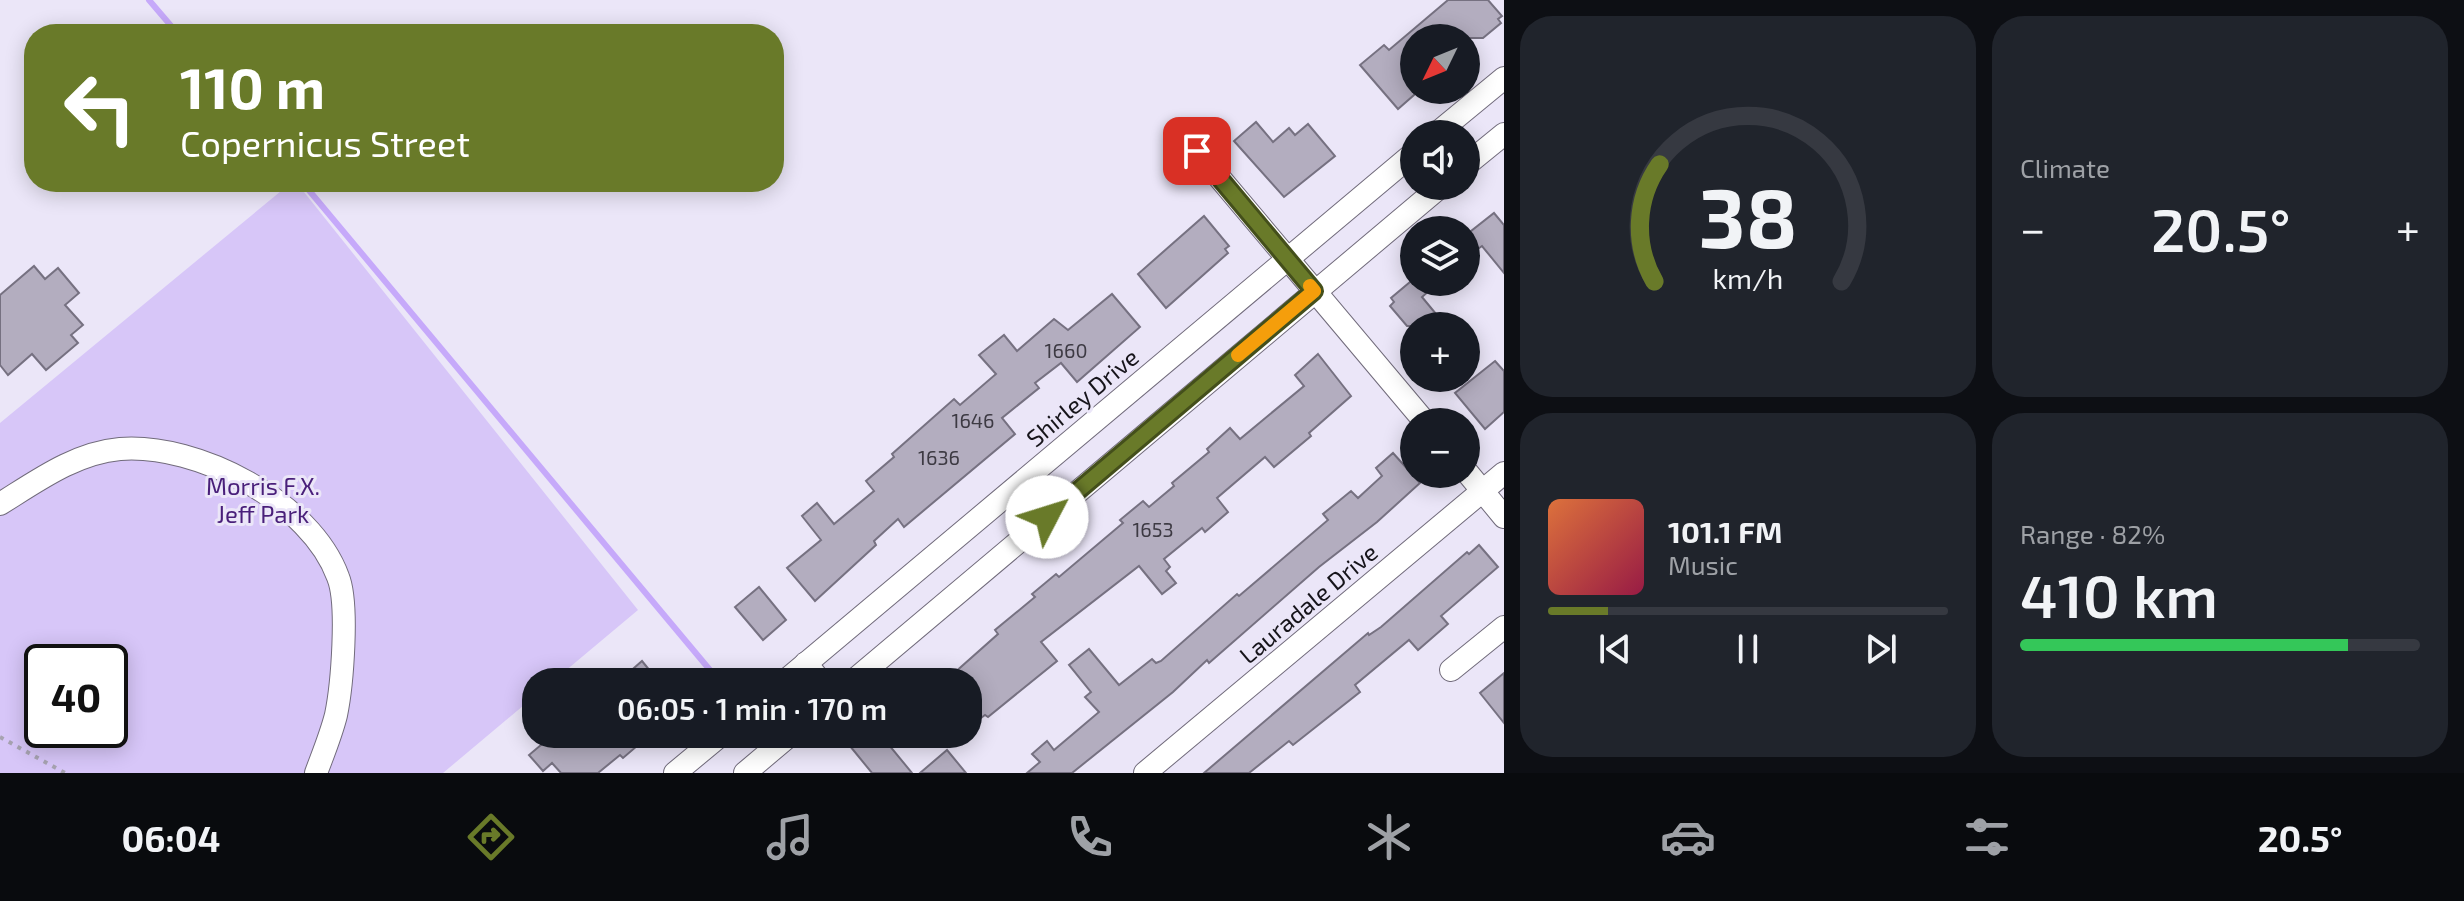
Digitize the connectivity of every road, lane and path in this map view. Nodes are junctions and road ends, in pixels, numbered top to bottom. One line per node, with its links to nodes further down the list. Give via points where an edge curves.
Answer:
1 (1504, 78): 2 (street)
2 (1453, 120)
3 (1504, 134): 5 (street)
4 (1197, 151): 8 (street)
5 (1480, 154)
6 (1400, 165): 8 (street, Shirley Drive)
7 (1424, 200): 9 (street)
8 (1287, 258): 9 (street); 17 (street, Shirley Drive)
9 (1314, 291): 10 (street); 20 (street)
10 (1413, 408)
11 (1504, 473): 13 (street, Lauradale Drive)
12 (1480, 487): 13 (street)
13 (1483, 491): 15 (street); 29 (street, Lauradale Drive)
14 (0, 504): 27 (street, via 84,457 120,449 165,451 209,465 298,517 319,539 339,578 344,609 336,714)
15 (1504, 517)
16 (1504, 627): 21 (street)
17 (806, 663): 18 (street, Shirley Drive); 19 (street)
18 (800, 668)
19 (810, 668)
20 (869, 668)
21 (1451, 670)
22 (0, 737): 26 (path)
23 (708, 748): 25 (street)
24 (774, 748): 28 (street)
25 (687, 769)
26 (65, 773)
27 (316, 773)
28 (745, 773)
29 (1145, 773)

